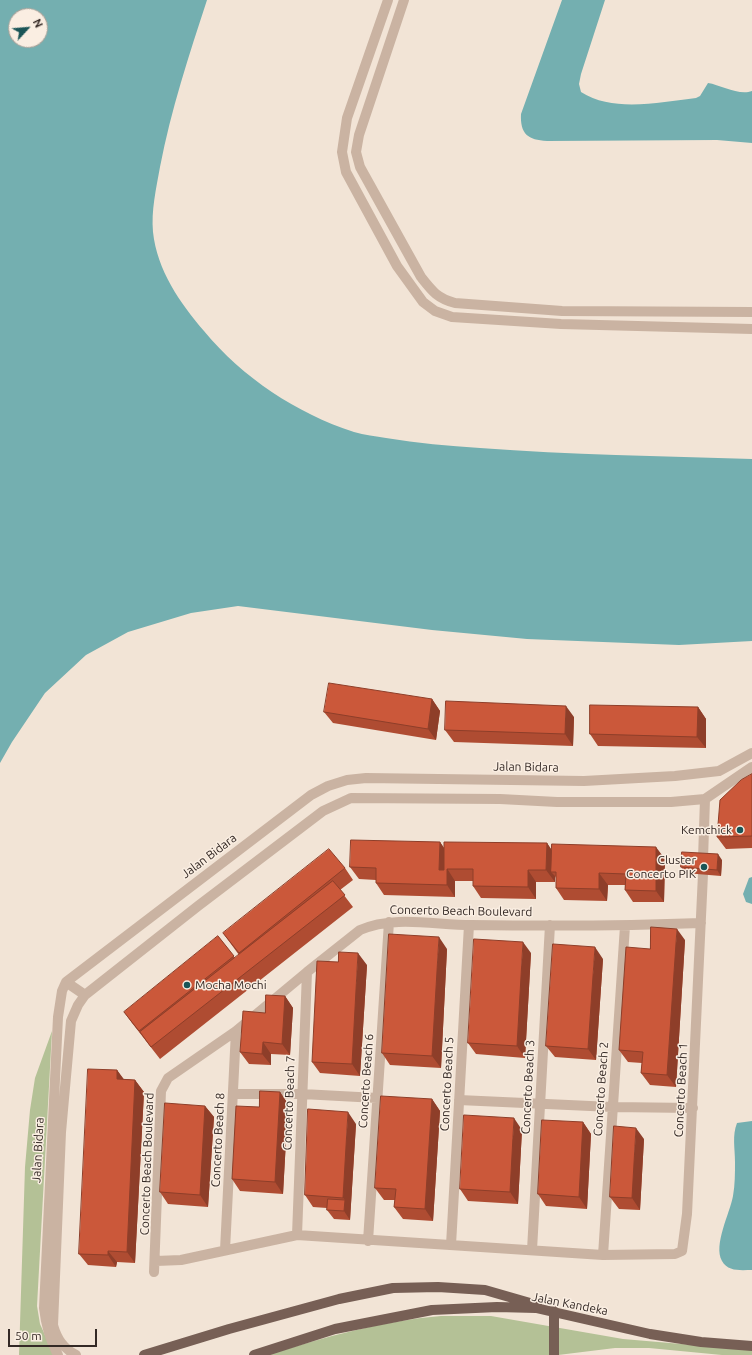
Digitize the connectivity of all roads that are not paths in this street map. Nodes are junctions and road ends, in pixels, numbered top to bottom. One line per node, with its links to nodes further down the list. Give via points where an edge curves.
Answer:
1 (388, 0): 4 (street, via 347,118 342,152 346,172 397,266 423,302 435,311 452,317 561,324)
2 (404, 0): 3 (street, via 359,135 356,152 360,167 421,278 433,292 442,299 455,303 562,310)
3 (752, 312)
4 (752, 329)
5 (752, 753): 8 (street, Jalan Bidara, via 719,771 699,774 584,781)
6 (752, 767): 11 (street, Jalan Bidara)
7 (347, 780): 8 (street, Jalan Bidara); 9 (street); 20 (street, Jalan Bidara, via 311,795)
8 (501, 780): 10 (street)
9 (351, 798): 10 (street, Jalan Bidara); 21 (street, Jalan Bidara, via 323,811)
10 (500, 799): 11 (street, Jalan Bidara, via 671,802)
11 (705, 799): 12 (street)
12 (703, 859)
13 (703, 874): 15 (street, Concerto Beach 1)
14 (389, 922): 16 (street, Concerto Beach Boulevard); 19 (street, Concerto Beach Boulevard, via 360,930); 25 (street, Concerto Beach 6)
15 (701, 923): 18 (street, Concerto Beach Boulevard); 29 (street, Concerto Beach 1)
16 (469, 925): 17 (street, Concerto Beach Boulevard); 26 (street, Concerto Beach 5)
17 (550, 925): 18 (street, Concerto Beach Boulevard); 27 (street, Concerto Beach 3)
18 (625, 926): 28 (street, Concerto Beach 2)
19 (307, 972): 22 (street, Concerto Beach Boulevard); 24 (street, Concerto Beach 7)
20 (66, 982): 21 (street); 42 (street, Jalan Bidara, via 58,1017 44,1308 46,1328)
21 (85, 995): 40 (street, Jalan Bidara, via 71,1021 61,1132 53,1325)
22 (236, 1031): 23 (street, Concerto Beach 8); 36 (street, Concerto Beach Boulevard, via 168,1078 161,1091)
23 (233, 1094): 24 (street); 33 (street, Concerto Beach 8)
24 (302, 1094): 25 (street); 30 (street, Concerto Beach 7)
25 (377, 1098): 31 (street, Concerto Beach 6)
26 (459, 1100): 27 (street); 32 (street, Concerto Beach 5)
27 (540, 1103): 28 (street); 34 (street, Concerto Beach 3)
28 (612, 1107): 29 (street); 35 (street, Concerto Beach 2)
29 (693, 1108): 35 (street, Concerto Beach 1, via 687,1214 682,1251 675,1254)
30 (297, 1235): 31 (street); 33 (street)
31 (368, 1241): 32 (street)
32 (451, 1245): 34 (street)
33 (226, 1250): 36 (street, via 181,1260)
34 (532, 1250): 35 (street)
35 (603, 1254)
36 (156, 1261): 37 (street, Concerto Beach Boulevard)
37 (154, 1272)
38 (554, 1311): 39 (main road, Jalan Kandeka); 45 (main road, Jalan Kandeka, via 497,1307 432,1310 335,1330); 46 (main road)
39 (568, 1315): 41 (main road, Jalan Kandeka, via 650,1334); 44 (main road, via 486,1290 393,1288 339,1299)
40 (60, 1342): 42 (street); 43 (street, Jalan Bidara)
41 (752, 1346)
42 (58, 1355)
43 (76, 1355)
44 (144, 1355)
45 (254, 1355)
46 (554, 1355)

